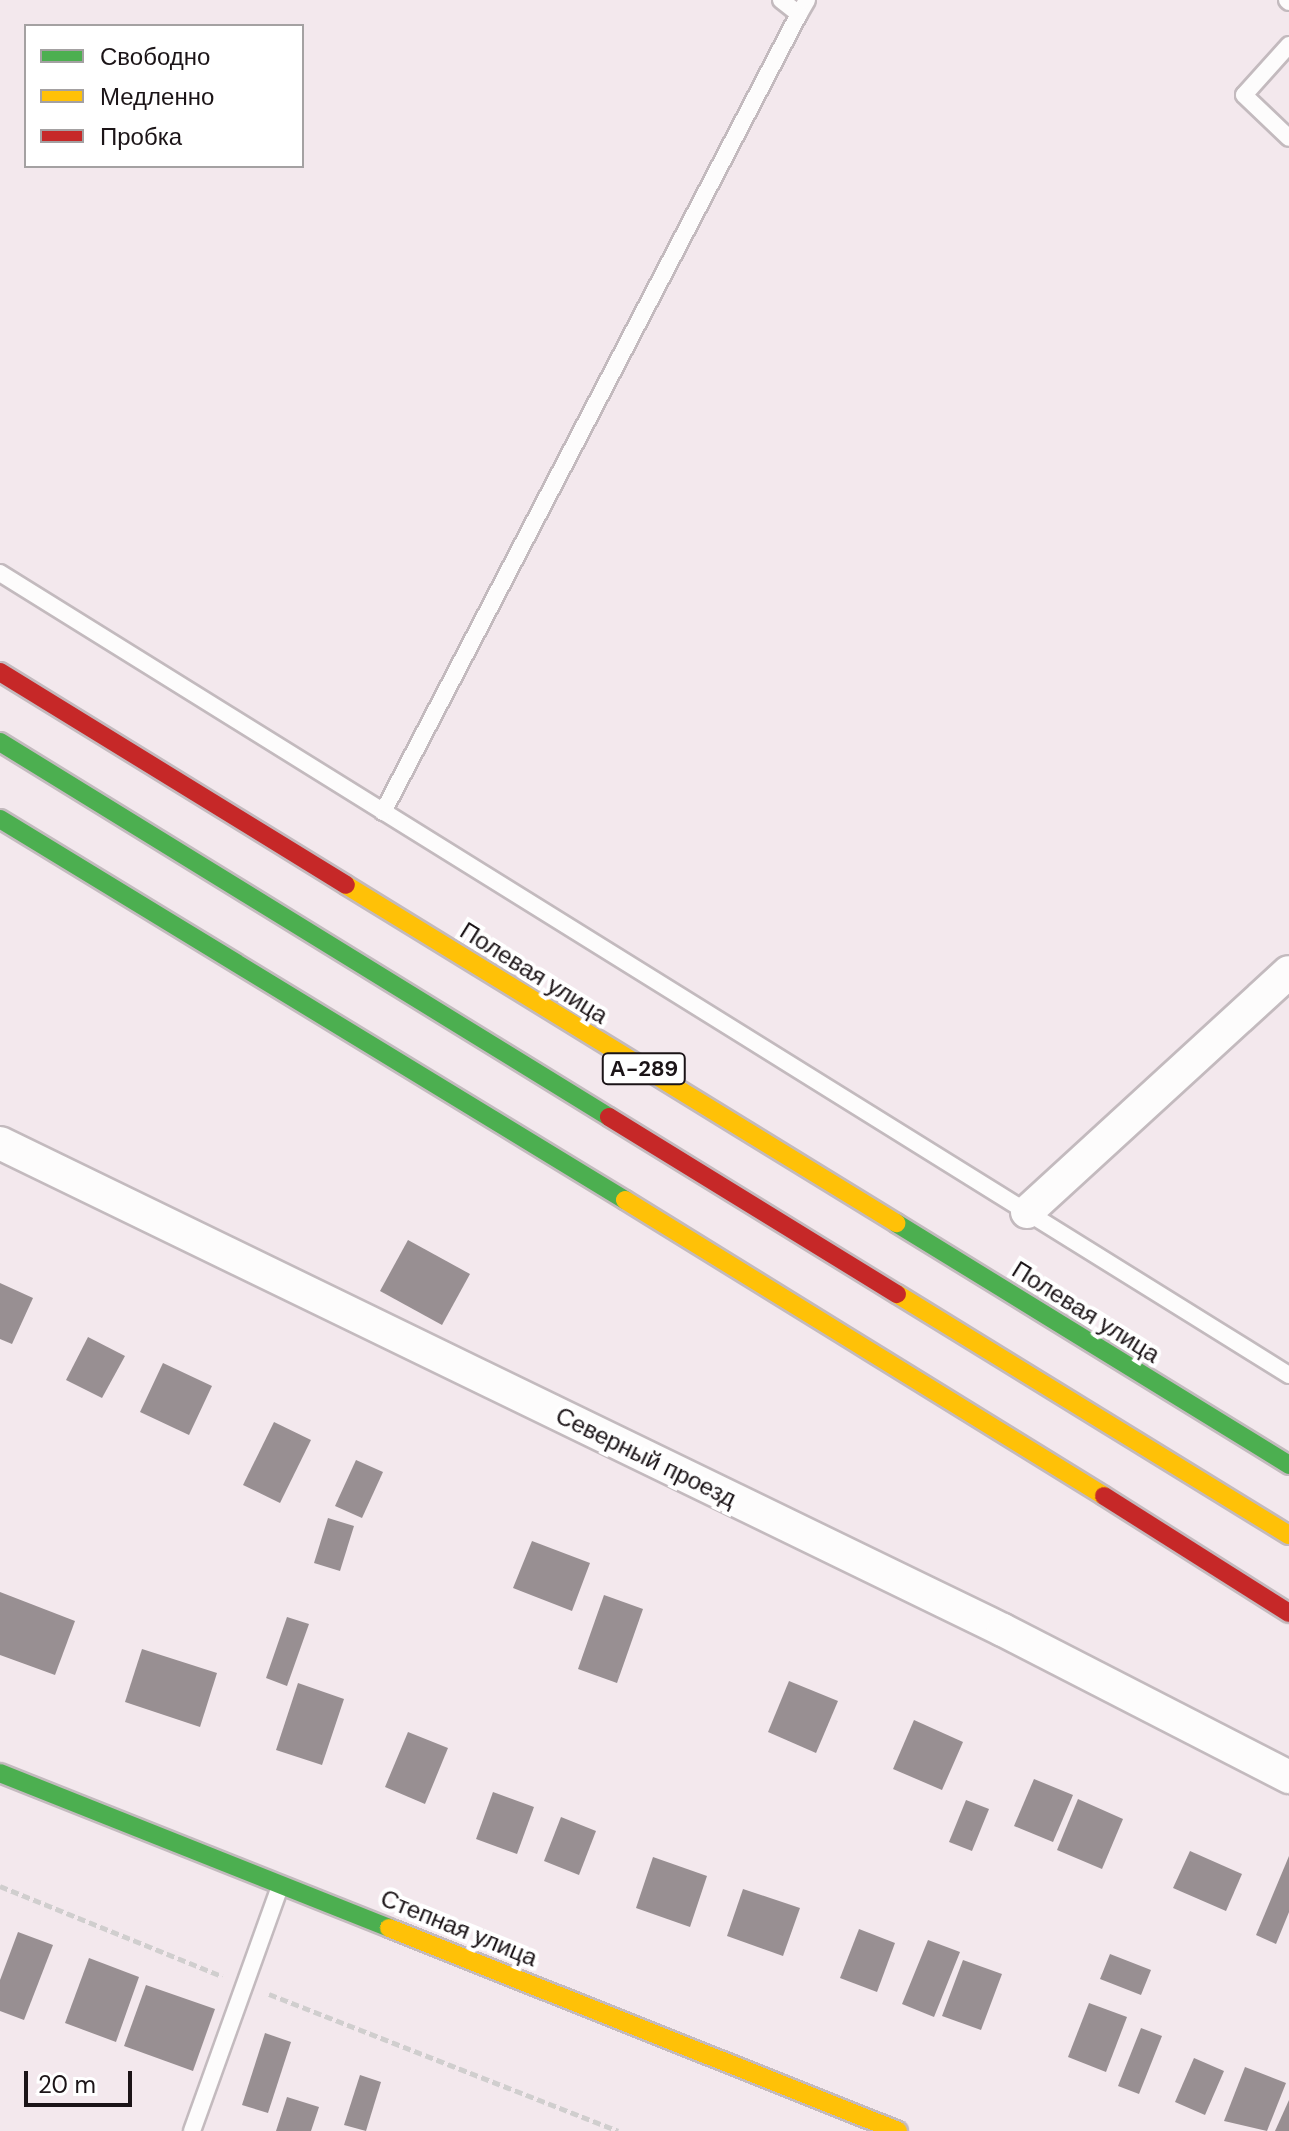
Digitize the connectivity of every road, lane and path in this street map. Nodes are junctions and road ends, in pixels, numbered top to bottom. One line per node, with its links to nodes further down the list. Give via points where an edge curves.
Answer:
1 (781, 0): 2 (lane)
2 (803, 7): 8 (lane)
3 (1289, 45): 4 (lane, via 1244,95)
4 (1289, 138)
5 (0, 573): 8 (lane)
6 (0, 672): 14 (main road, Полевая улица / А-289)
7 (0, 742): 15 (main road, А-289)
8 (383, 812): 12 (lane)
9 (0, 819): 16 (main road, via 918,1378)
10 (1289, 972): 12 (street)
11 (0, 1143): 18 (street, Северный проезд, via 1003,1630)
12 (1027, 1212): 13 (lane)
13 (1289, 1375)
14 (1289, 1465)
15 (1289, 1535)
16 (1289, 1613)
17 (0, 1773): 19 (main road, Степная улица)
18 (1289, 1777)
19 (282, 1882): 21 (lane); 22 (main road, Степная улица)
20 (0, 1886): 21 (path)
21 (242, 1984): 23 (lane); 24 (path)
22 (833, 2119): 25 (main road, Степная улица)
23 (192, 2131)
24 (618, 2131)
25 (898, 2131)

